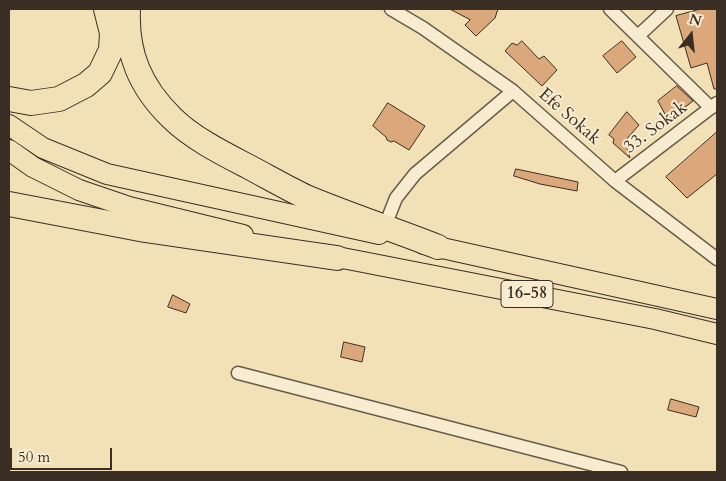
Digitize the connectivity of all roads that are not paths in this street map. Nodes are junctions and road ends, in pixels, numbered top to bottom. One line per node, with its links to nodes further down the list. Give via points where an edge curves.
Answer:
1 (106, 9): 8 (highway, via 112,42 100,73 86,85 59,99 31,103)
2 (128, 9): 14 (highway, via 130,51 139,74 172,119 213,149 306,196)
3 (391, 9): 7 (street, Efe Sokak)
4 (610, 9): 6 (street)
5 (668, 9): 6 (street)
6 (638, 36): 9 (street)
7 (513, 91): 12 (street, Efe Sokak); 14 (street, via 415,174 396,198)
8 (9, 99)
9 (714, 106): 12 (street, 33. Sokak)
10 (9, 125): 14 (main road, via 43,148 107,174)
11 (9, 150): 16 (main road, via 79,190 129,207)
12 (615, 181): 17 (street, Efe Sokak)
13 (9, 204): 16 (highway, via 145,230)
14 (384, 230): 15 (highway)
15 (438, 247): 18 (main road, 16-58)
16 (337, 258): 19 (main road, 16-58)
17 (717, 259)
18 (717, 309)
19 (717, 334)
20 (238, 373): 21 (street)
21 (621, 472)

